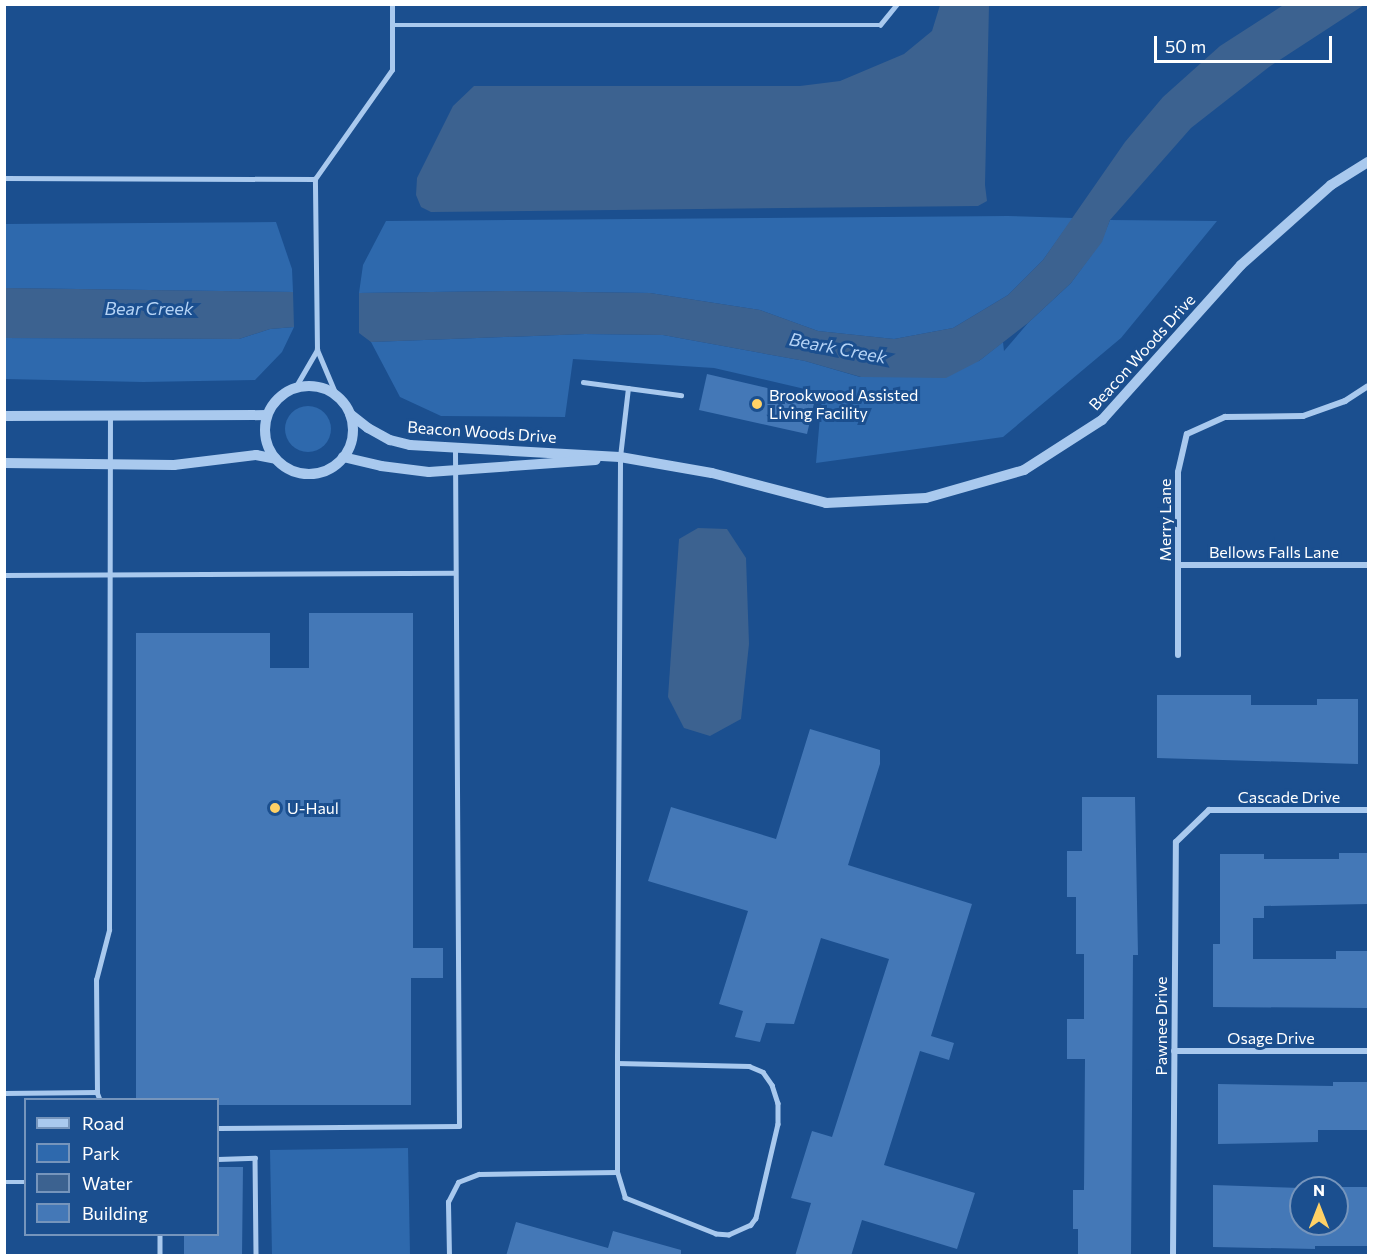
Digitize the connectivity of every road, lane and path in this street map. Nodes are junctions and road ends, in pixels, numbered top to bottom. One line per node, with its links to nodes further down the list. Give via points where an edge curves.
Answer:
1 (392, 4): 3 (lane)
2 (897, 4): 3 (lane, via 880,25)
3 (392, 25): 6 (lane, via 392,70)
4 (1368, 162): 20 (street, Beacon Woods Drive, via 1331,185 1241,265 1102,420 1024,470 926,498 826,503 712,473)
5 (4, 178): 6 (lane)
6 (315, 179): 7 (lane)
7 (317, 350): 10 (lane); 12 (lane)
8 (583, 382): 11 (lane)
9 (1368, 386): 25 (street, Merry Lane, via 1345,401 1303,416 1225,417 1187,434 1178,472)
10 (295, 388): 12 (street, via 317,387); 17 (street, via 273,404)
11 (628, 388): 13 (lane); 20 (lane)
12 (336, 395): 14 (street, Beacon Woods Drive)
13 (681, 395)
14 (350, 414): 18 (street, Beacon Woods Drive, via 390,440); 19 (street, via 353,432)
15 (4, 416): 16 (street)
16 (110, 416): 17 (street); 23 (lane)
17 (267, 416): 21 (street, via 264,429)
18 (455, 447): 20 (street, Beacon Woods Drive); 24 (lane)
19 (344, 457): 21 (street, via 333,467 307,474); 24 (street, Beacon Woods Drive, via 381,466)
20 (620, 457): 24 (street, Beacon Woods Drive); 35 (lane)
21 (276, 459): 23 (street, via 256,456 206,463)
22 (4, 463): 23 (street)
23 (110, 464): 28 (lane)
24 (454, 471): 27 (lane)
25 (1179, 565): 26 (street, Bellows Falls Lane); 30 (street, Merry Lane)
26 (1368, 566)
27 (455, 573): 28 (lane); 39 (lane, via 459,1126)
28 (110, 574): 29 (lane); 36 (lane, via 109,930 96,980)
29 (4, 575)
30 (1178, 655)
31 (1209, 810): 32 (street, Cascade Drive); 33 (street, Pawnee Drive, via 1176,842)
32 (1368, 810)
33 (1174, 1051): 34 (street, Osage Drive); 48 (street, Pawnee Drive)
34 (1368, 1051)
35 (617, 1063): 41 (lane); 41 (lane, via 749,1066 763,1072 772,1085 778,1103 778,1124 756,1218 741,1231 729,1235 716,1234 626,1198)
36 (97, 1092): 37 (lane); 38 (lane)
37 (4, 1093)
38 (99, 1098)
39 (219, 1128)
40 (219, 1159): 46 (lane, via 255,1158)
41 (617, 1172): 47 (lane, via 479,1174 459,1182 448,1202)
42 (4, 1182): 43 (lane)
43 (24, 1182)
44 (160, 1236): 45 (lane)
45 (160, 1256)
46 (256, 1256)
47 (449, 1256)
48 (1173, 1256)

